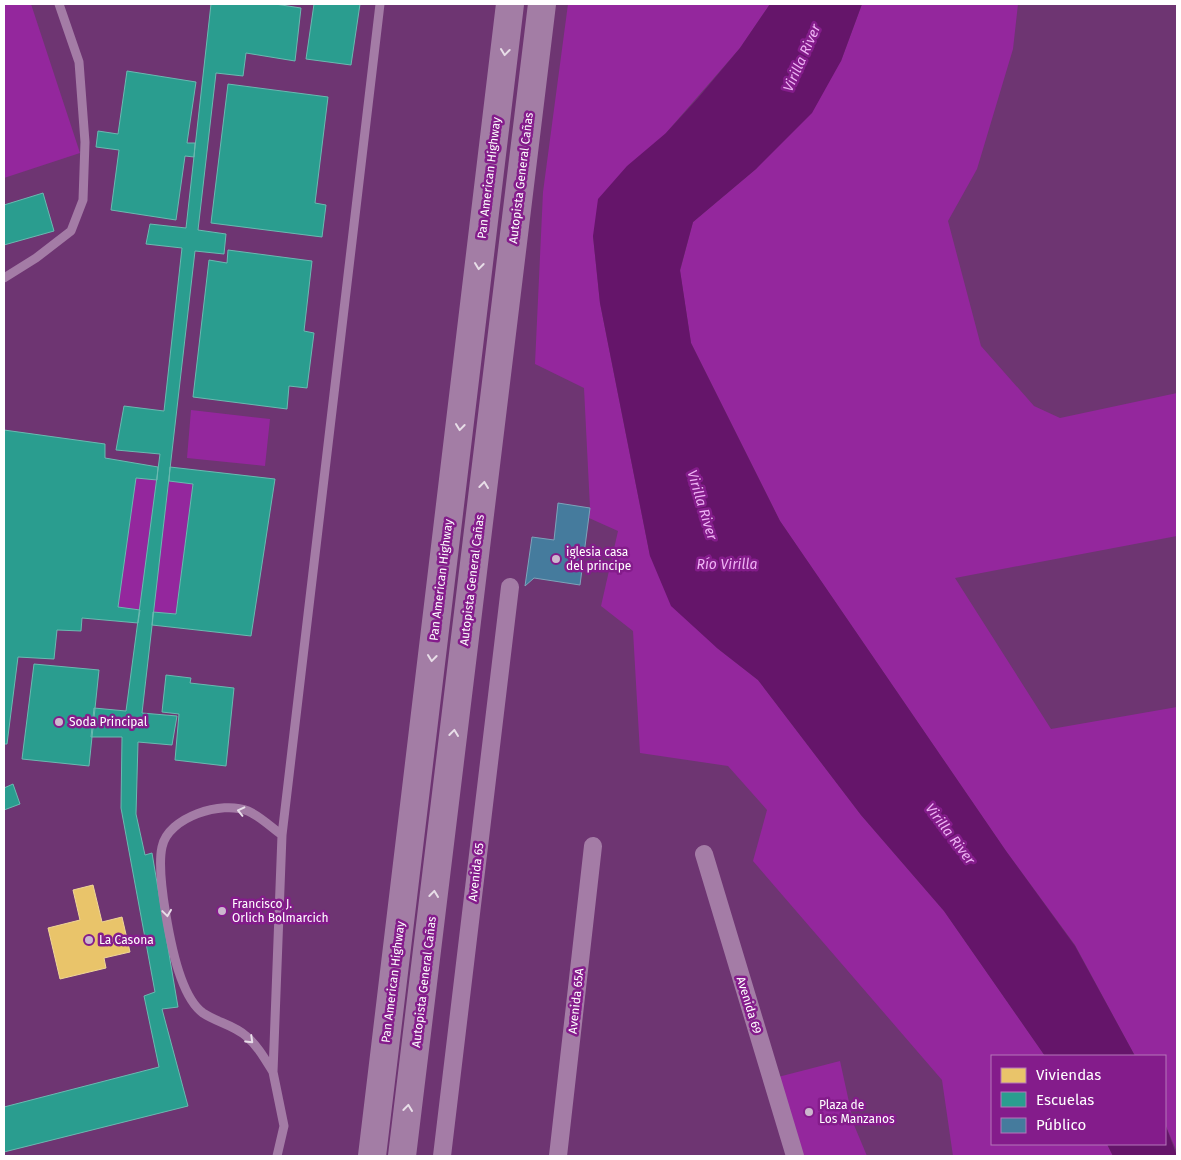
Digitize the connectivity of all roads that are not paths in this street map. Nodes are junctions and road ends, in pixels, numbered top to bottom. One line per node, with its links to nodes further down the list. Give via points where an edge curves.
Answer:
1 (59, 4): 5 (lane, via 79,62 85,142 83,200 71,231)
2 (380, 4): 7 (lane)
3 (510, 4): 12 (highway, Pan American Highway, one-way to 12)
4 (542, 4): 13 (highway, Autopista General Cañas, one-way to 4)
5 (4, 278)
6 (510, 587): 14 (street, Avenida 65)
7 (282, 835): 10 (lane); 10 (lane, one-way to 10, via 248,811 225,807 198,813 172,828 162,845 160,868 180,977 190,997 202,1012 246,1035 261,1051)
8 (593, 846): 15 (street, Avenida 65A)
9 (704, 854): 16 (street, Avenida 69)
10 (273, 1072): 11 (lane, via 284,1126)
11 (278, 1156)
12 (372, 1156)
13 (402, 1156)
14 (442, 1156)
15 (558, 1156)
16 (795, 1156)

